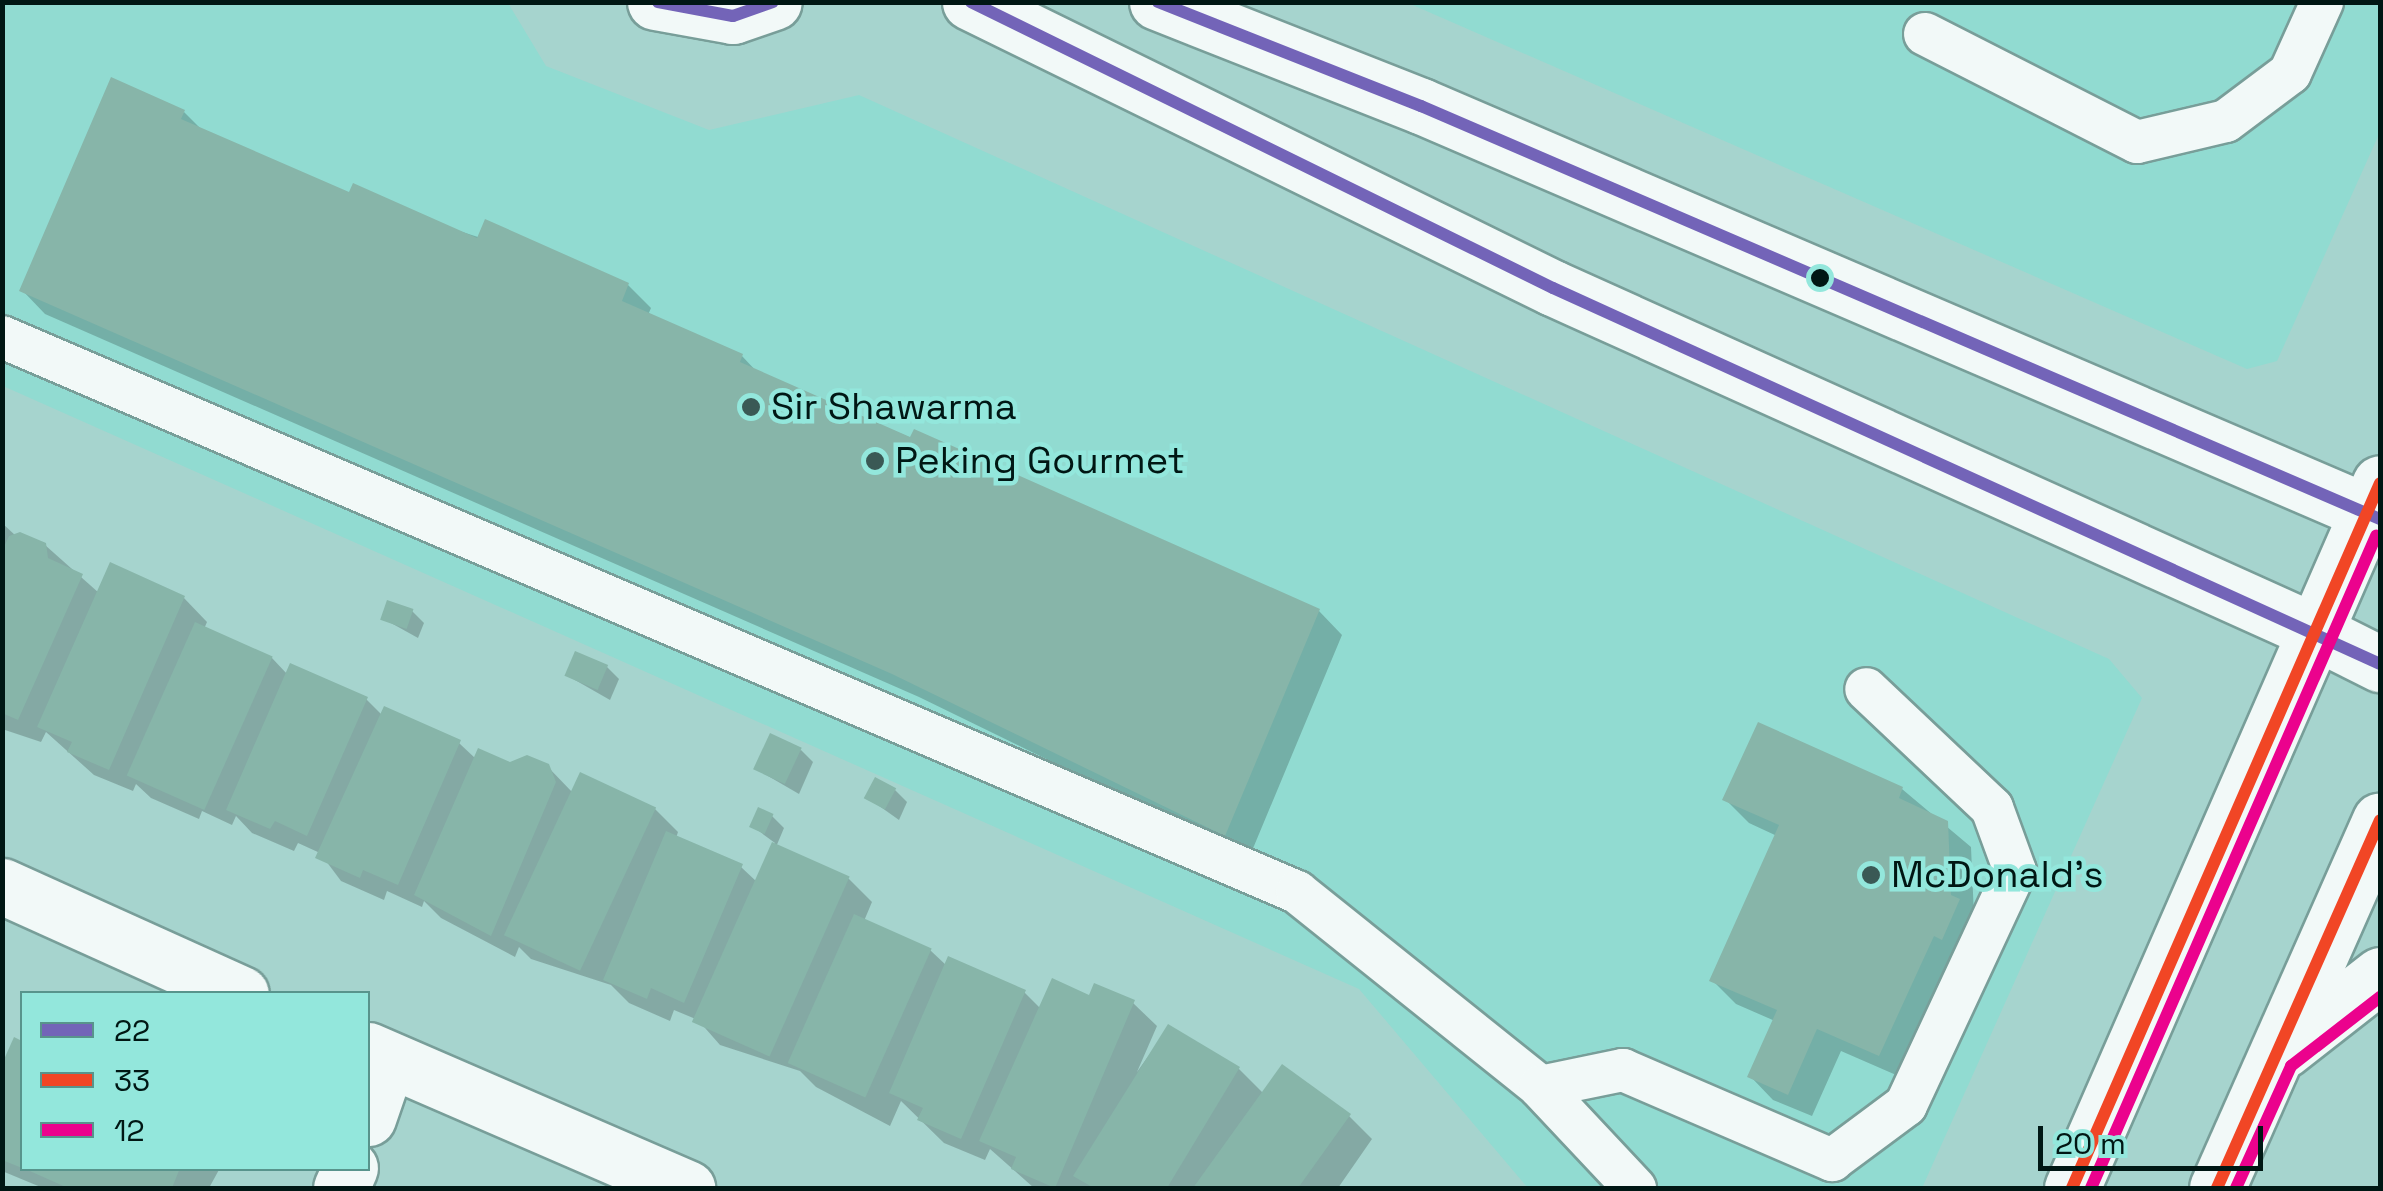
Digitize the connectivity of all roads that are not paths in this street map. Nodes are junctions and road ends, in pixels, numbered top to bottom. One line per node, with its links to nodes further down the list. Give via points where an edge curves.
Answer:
1 (655, 2): 2 (street, via 733,16)
2 (774, 2)
3 (970, 2): 9 (street, via 1553,288)
4 (1157, 2): 8 (street)
5 (2322, 2): 6 (lane, via 2290,73 2226,121 2137,142)
6 (1925, 34)
7 (2, 337): 18 (lane, via 1296,892)
8 (2376, 505): 9 (street)
9 (2316, 632): 10 (street); 22 (street)
10 (2380, 664)
11 (1866, 689): 18 (lane, via 1992,808 2015,871 1906,1105 1832,1160 1623,1070)
12 (2380, 820): 17 (street)
13 (2, 886): 15 (street)
14 (2380, 975): 17 (street)
15 (234, 991)
16 (378, 1055): 19 (street); 20 (street)
17 (2278, 1055): 23 (street)
18 (1540, 1087): 21 (lane)
19 (370, 1105)
20 (687, 1188)
21 (1635, 1188)
22 (2072, 1188)
23 (2217, 1188)

